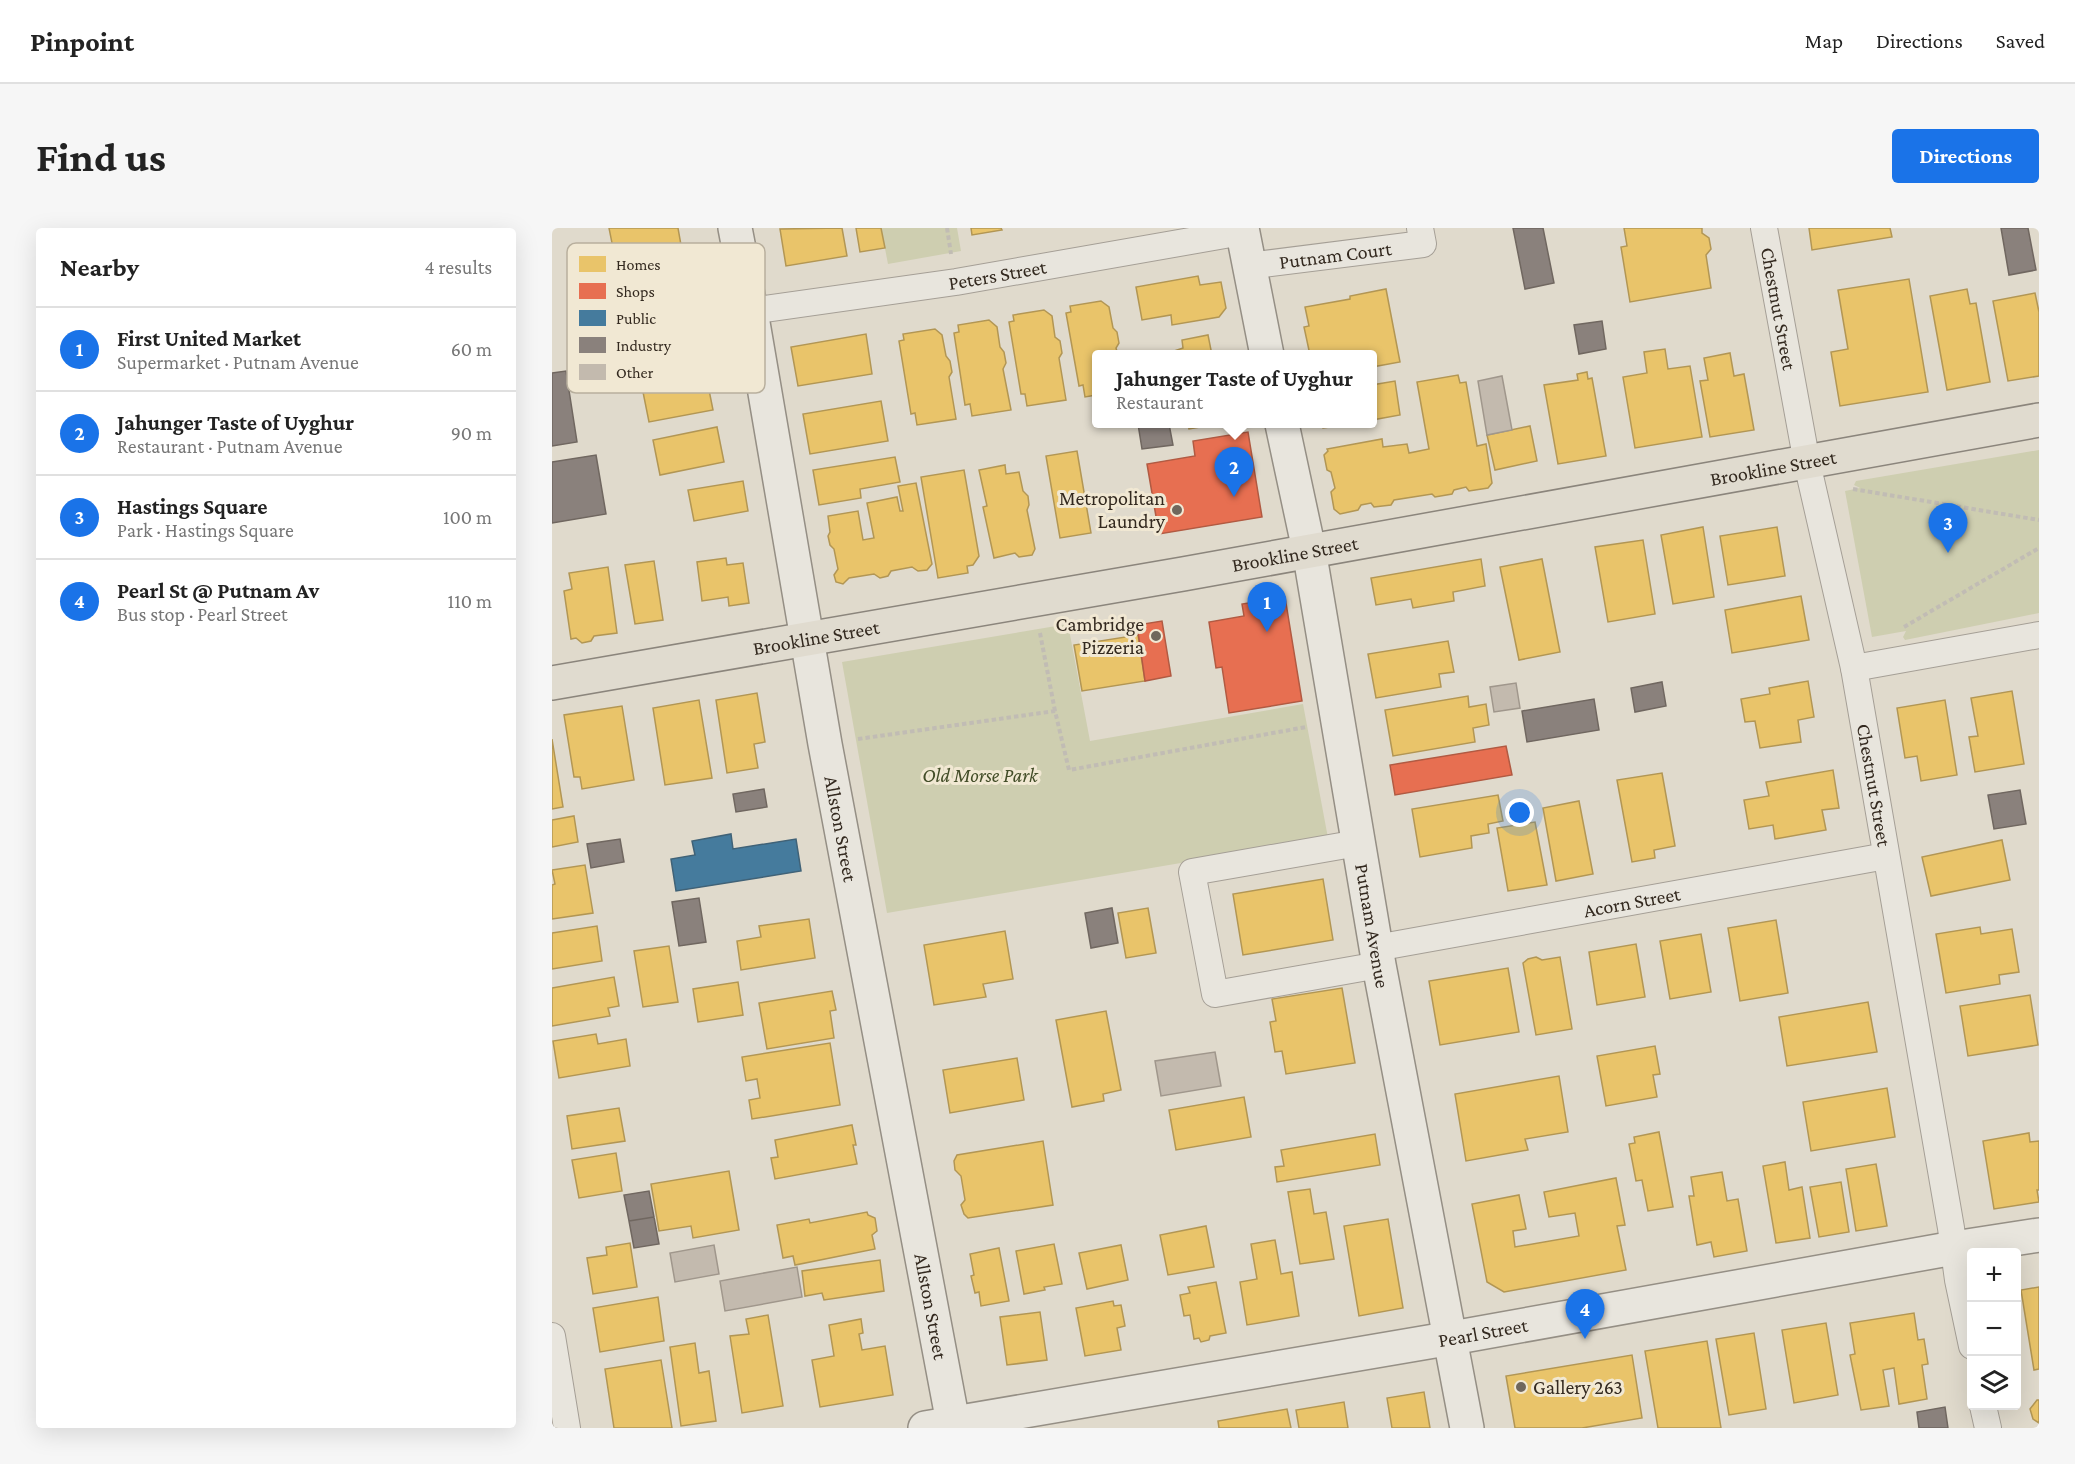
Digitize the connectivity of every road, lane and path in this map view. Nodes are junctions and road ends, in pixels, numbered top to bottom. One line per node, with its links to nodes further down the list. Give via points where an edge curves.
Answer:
1 (735, 228): 5 (street, Allston Street)
2 (1764, 228): 12 (street, Chestnut Street)
3 (1242, 230): 6 (street); 7 (street, Peters Street, via 956,282)
4 (1421, 236): 6 (street, Putnam Court)
5 (738, 243)
6 (1248, 266): 8 (street)
7 (765, 309)
8 (1266, 350)
9 (765, 389): 20 (street, Allston Street)
10 (2039, 420): 12 (main road, Brookline Street)
11 (1283, 428): 16 (street, Putnam Avenue)
12 (1807, 463): 16 (main road, Brookline Street); 21 (street, Chestnut Street)
13 (1848, 488): 14 (path)
14 (2039, 520)
15 (2039, 548): 18 (path)
16 (1309, 550): 17 (main road, Brookline Street); 24 (street, Putnam Avenue)
17 (1032, 600): 20 (main road, Brookline Street); 23 (path)
18 (1900, 630)
19 (2039, 636): 21 (street)
20 (807, 640): 22 (main road, Brookline Street); 25 (street, Allston Street)
21 (1854, 668): 27 (street, Chestnut Street)
22 (552, 683)
23 (1055, 711): 24 (path, via 1069,770); 25 (path)
24 (1337, 723): 26 (street, Putnam Avenue)
25 (825, 744): 35 (street, Allston Street)
26 (1358, 843): 28 (street, Putnam Avenue); 28 (street, Acorn Street, via 1192,872 1215,994)
27 (1886, 856): 28 (street, Acorn Street); 30 (street, Chestnut Street)
28 (1377, 956): 33 (street, Putnam Avenue)
29 (2039, 1235): 30 (street, Pearl Street)
30 (1954, 1248): 31 (street, Chestnut Street); 33 (street, Pearl Street)
31 (1967, 1326)
32 (552, 1336): 36 (street)
33 (1452, 1338): 35 (street, Pearl Street); 37 (street, Putnam Avenue)
34 (1984, 1410): 38 (street)
35 (944, 1426)
36 (567, 1428)
37 (1467, 1428)
38 (1988, 1428)

